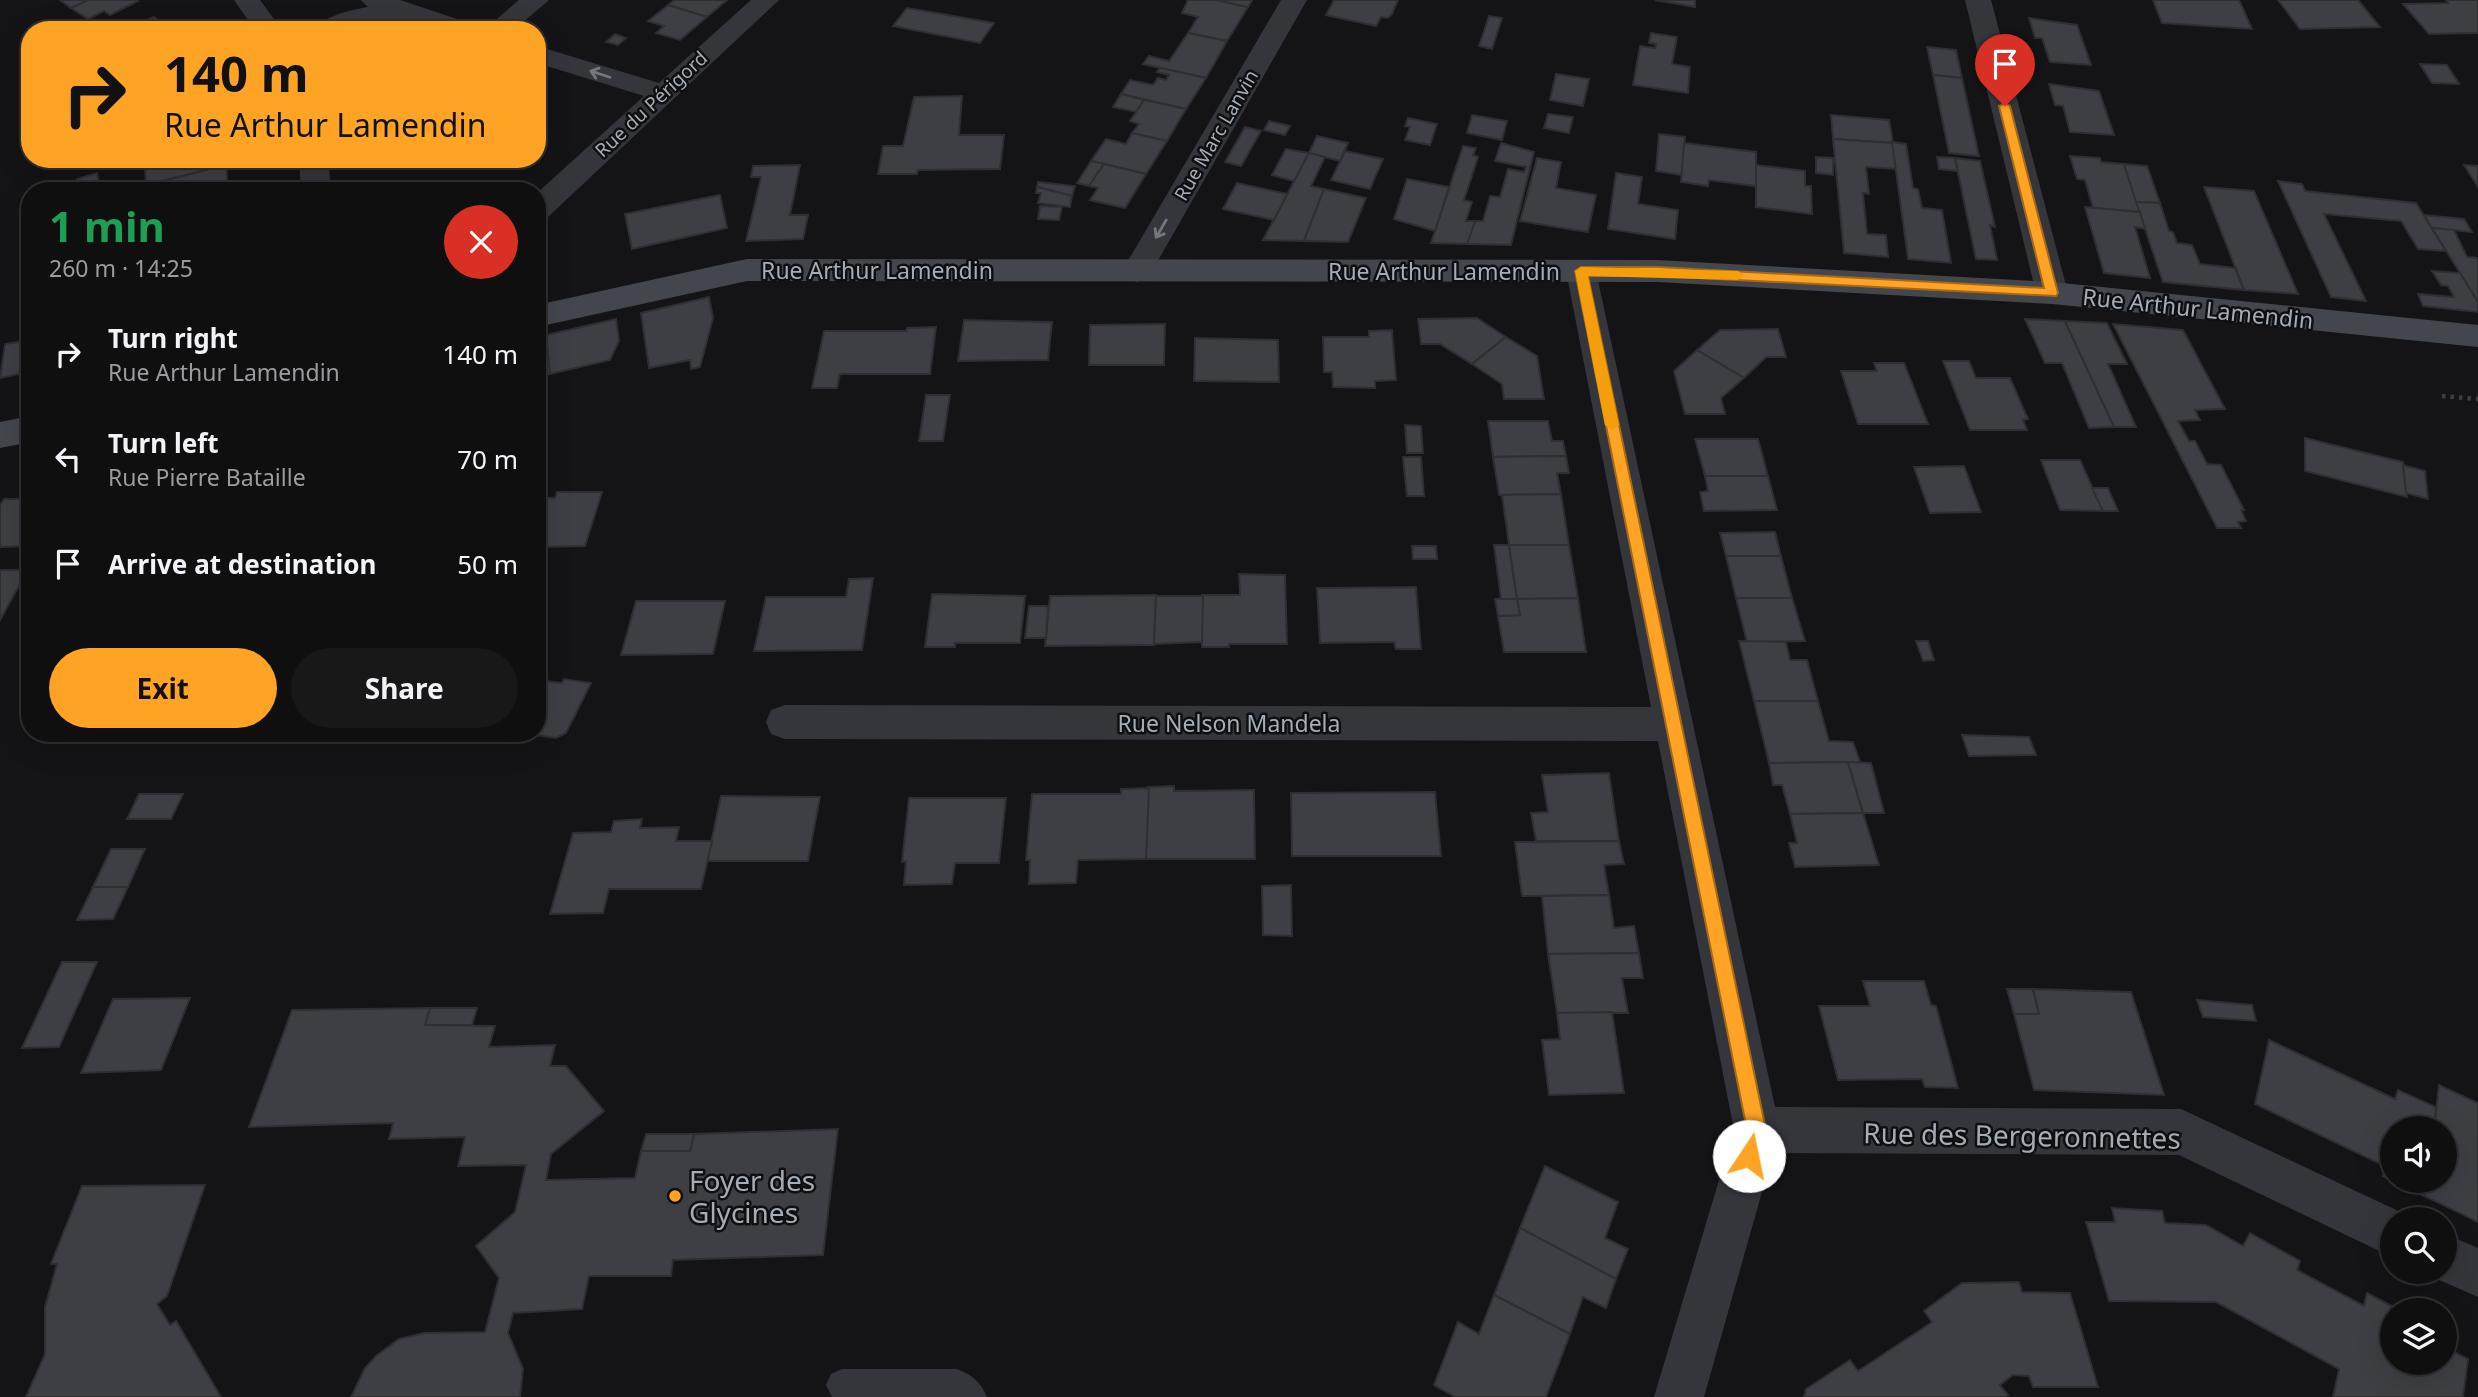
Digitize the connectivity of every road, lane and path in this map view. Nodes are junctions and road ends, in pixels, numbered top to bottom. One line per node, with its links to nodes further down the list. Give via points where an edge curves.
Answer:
1 (247, 0): 8 (street)
2 (374, 0): 7 (street)
3 (536, 0): 11 (street)
4 (766, 0): 13 (street, Rue du Périgord)
5 (1294, 0): 15 (street, Rue Marc Lanvin, one-way to 15)
6 (1978, 0): 17 (street)
7 (414, 13): 9 (street, via 383,10); 10 (street)
8 (262, 21)
9 (345, 21)
10 (437, 21)
11 (509, 21)
12 (546, 57): 13 (street, one-way to 12)
13 (662, 93): 14 (street, Rue du Périgord)
14 (546, 202)
15 (1137, 271): 16 (street, Rue Arthur Lamendin); 18 (street, Rue Arthur Lamendin, via 747,270)
16 (1581, 271): 17 (street, Rue Arthur Lamendin); 25 (street)
17 (2052, 293): 19 (street, Rue Arthur Lamendin)
18 (546, 314)
19 (2478, 336)
20 (2442, 396): 21 (path)
21 (2478, 399)
22 (21, 431): 23 (street)
23 (0, 435)
24 (785, 722): 25 (street, Rue Nelson Mandela)
25 (1673, 724): 26 (street)
26 (1757, 1130): 27 (street, Rue des Bergeronnettes, via 2180,1132); 32 (street)
27 (2380, 1227)
28 (2457, 1263): 29 (street)
29 (2478, 1273)
30 (842, 1385): 31 (lane, via 957,1384)
31 (971, 1397)
32 (1679, 1397)

